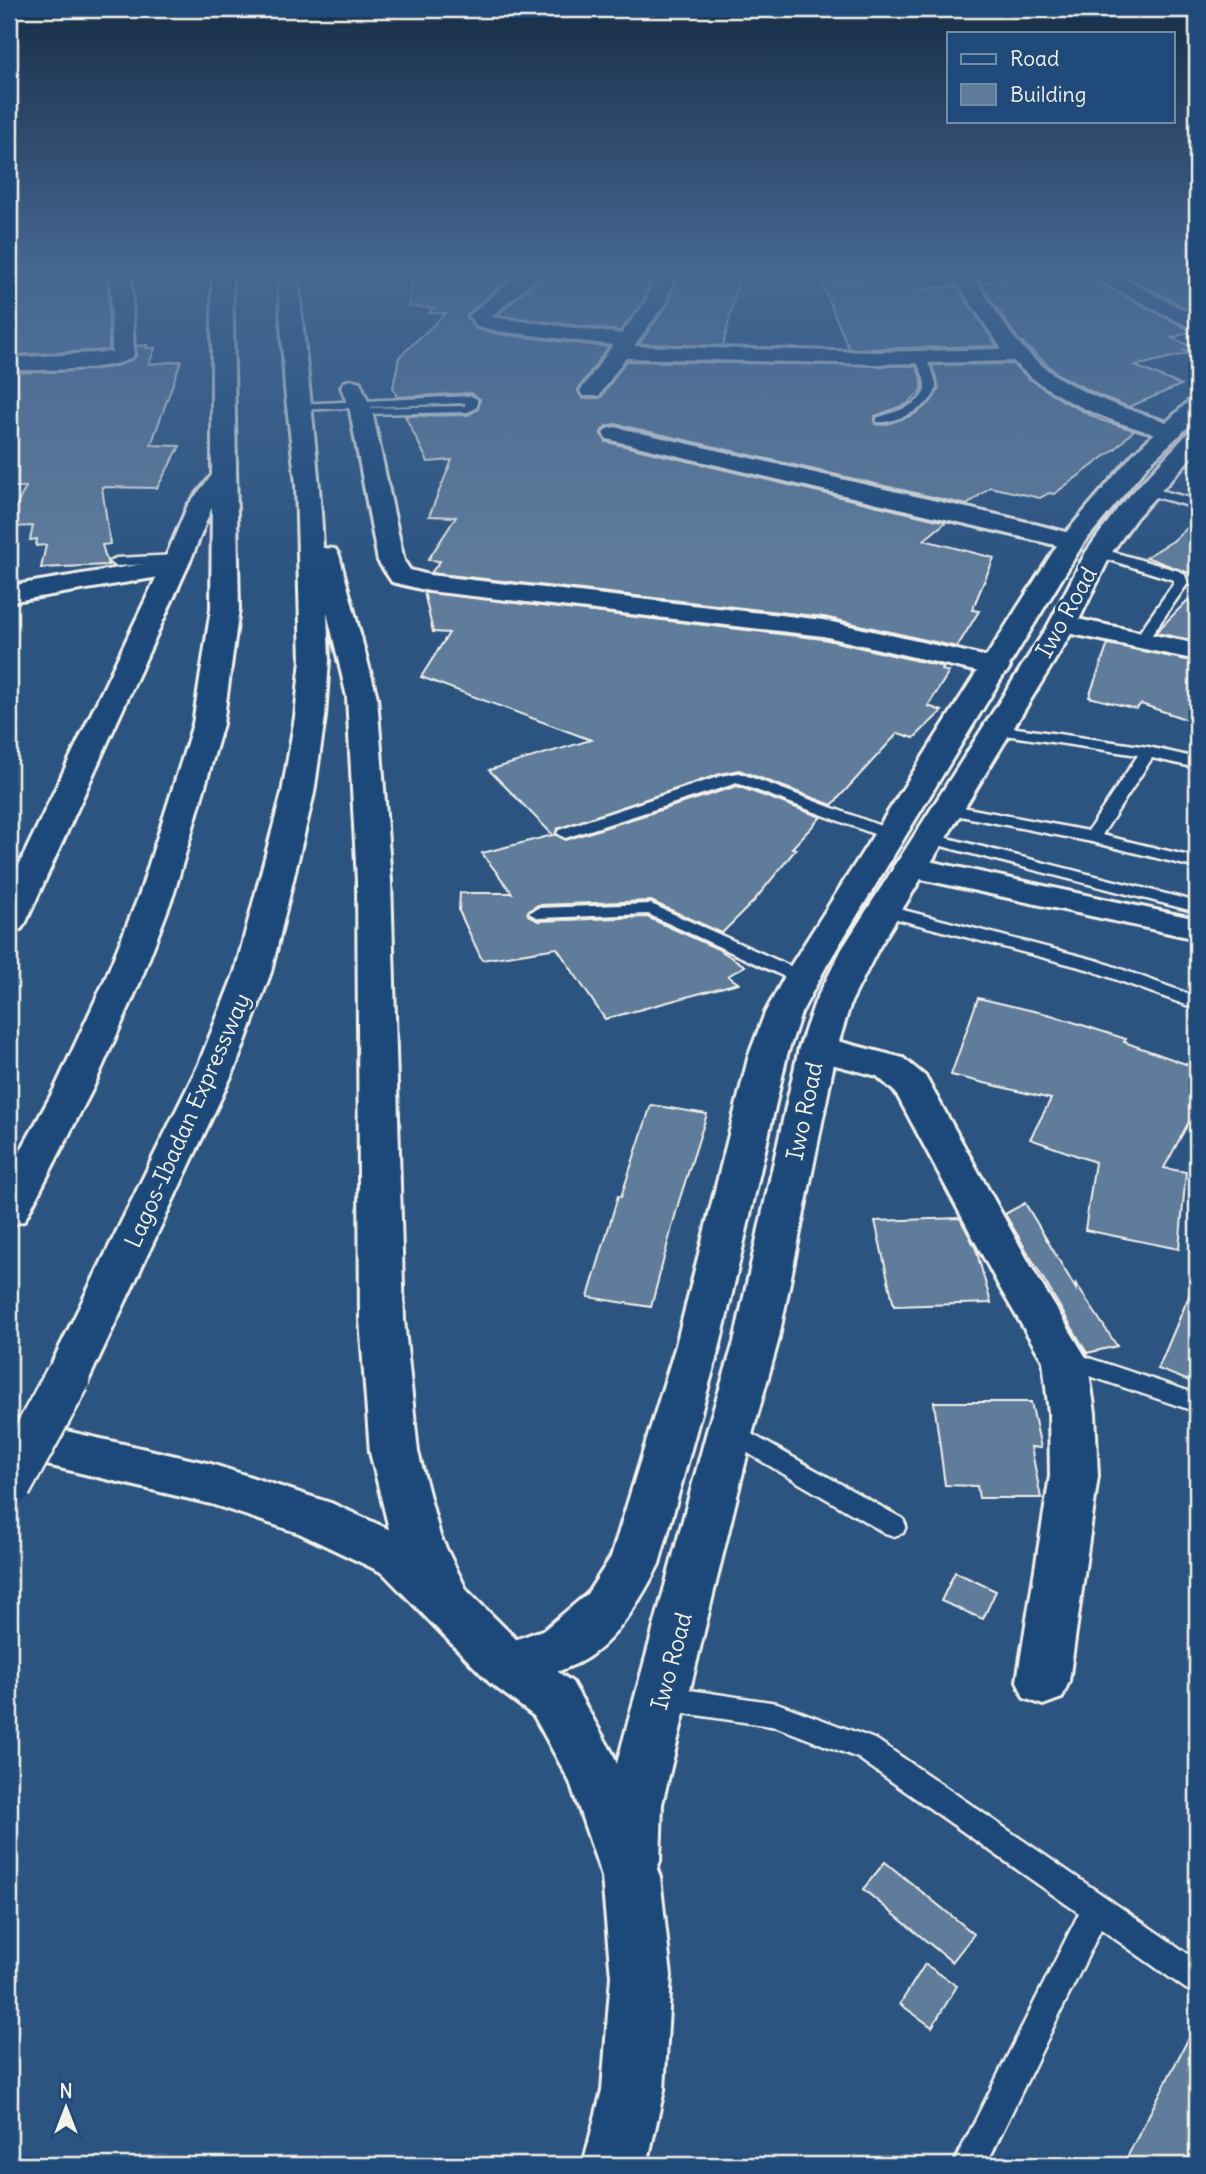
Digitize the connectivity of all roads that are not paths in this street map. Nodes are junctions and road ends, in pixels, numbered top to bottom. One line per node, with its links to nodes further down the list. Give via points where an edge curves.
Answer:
1 (222, 375): 12 (main road)
2 (296, 375): 8 (main road, Lagos-Ibadan Expressway)
3 (602, 375): 6 (main road)
4 (927, 375): 9 (lane, via 929,395 916,407)
5 (1042, 375): 10 (main road, via 1074,394)
6 (591, 391)
7 (357, 400): 7 (lane, via 471,399 471,408 468,409); 8 (lane); 23 (main road, via 391,561 401,576 429,583 823,628)
8 (298, 407): 13 (main road, Lagos-Ibadan Expressway)
9 (881, 420)
10 (1189, 424): 14 (main road, Iwo Road); 16 (main road, Iwo Road, via 1141,459)
11 (615, 434): 16 (main road)
12 (222, 478): 18 (main road, via 200,505); 40 (main road, via 225,609 208,724 157,893 122,982 74,1088)
13 (308, 484): 45 (main road, Lagos-Ibadan Expressway, bridge, via 315,660 310,717 299,793 253,972 217,1066 67,1379); 47 (main road, via 362,697 374,881 382,1320 394,1452 416,1537)
14 (1148, 491): 15 (lane); 16 (main road, Iwo Road)
15 (1197, 504)
16 (1085, 546): 20 (main road, Iwo Road); 21 (lane, via 1180,579); 23 (main road, Iwo Road)
17 (116, 562): 18 (lane)
18 (176, 563): 19 (main road); 35 (main road)
19 (9, 594)
20 (1063, 624): 21 (main road); 24 (main road, Iwo Road)
21 (1141, 640): 22 (main road)
22 (1197, 652)
23 (996, 667): 28 (main road, Iwo Road)
24 (996, 730): 25 (lane); 30 (main road, Iwo Road)
25 (1148, 752): 26 (lane); 29 (lane)
26 (1197, 763)
27 (565, 833): 28 (lane, via 739,778)
28 (888, 834): 37 (main road, Iwo Road)
29 (1092, 836): 30 (lane); 31 (lane)
30 (928, 838): 32 (lane); 33 (main road, Iwo Road); 36 (main road)
31 (1197, 863)
32 (1197, 907)
33 (884, 910): 38 (lane, via 1093,965); 39 (main road, Iwo Road, via 833,1002)
34 (538, 913): 37 (lane, via 651,909)
35 (9, 922)
36 (1197, 929)
37 (802, 978): 48 (main road, Iwo Road, via 768,1055 698,1345 634,1564 606,1610 563,1645)
38 (1197, 1003)
39 (818, 1048): 41 (main road, via 890,1067 911,1085 1021,1288); 43 (main road, Iwo Road, via 756,1342)
40 (9, 1210)
41 (1065, 1359): 42 (lane); 49 (main road, via 1074,1476)
42 (1197, 1403)
43 (730, 1431): 46 (lane); 50 (main road, Iwo Road)
44 (9, 1437): 47 (main road, via 211,1483 314,1518 401,1559)
45 (9, 1485)
46 (894, 1526)
47 (449, 1605): 48 (main road)
48 (508, 1667): 51 (main road, via 553,1699 594,1772)
49 (1043, 1681)
50 (662, 1698): 51 (main road, Iwo Road, via 634,1804); 52 (lane, via 777,1715 867,1749)
51 (631, 1877): 54 (main road, via 642,1976 633,2090)
52 (1096, 1909): 53 (lane); 55 (lane)
53 (1197, 1978)
54 (615, 2165)
55 (969, 2165)

